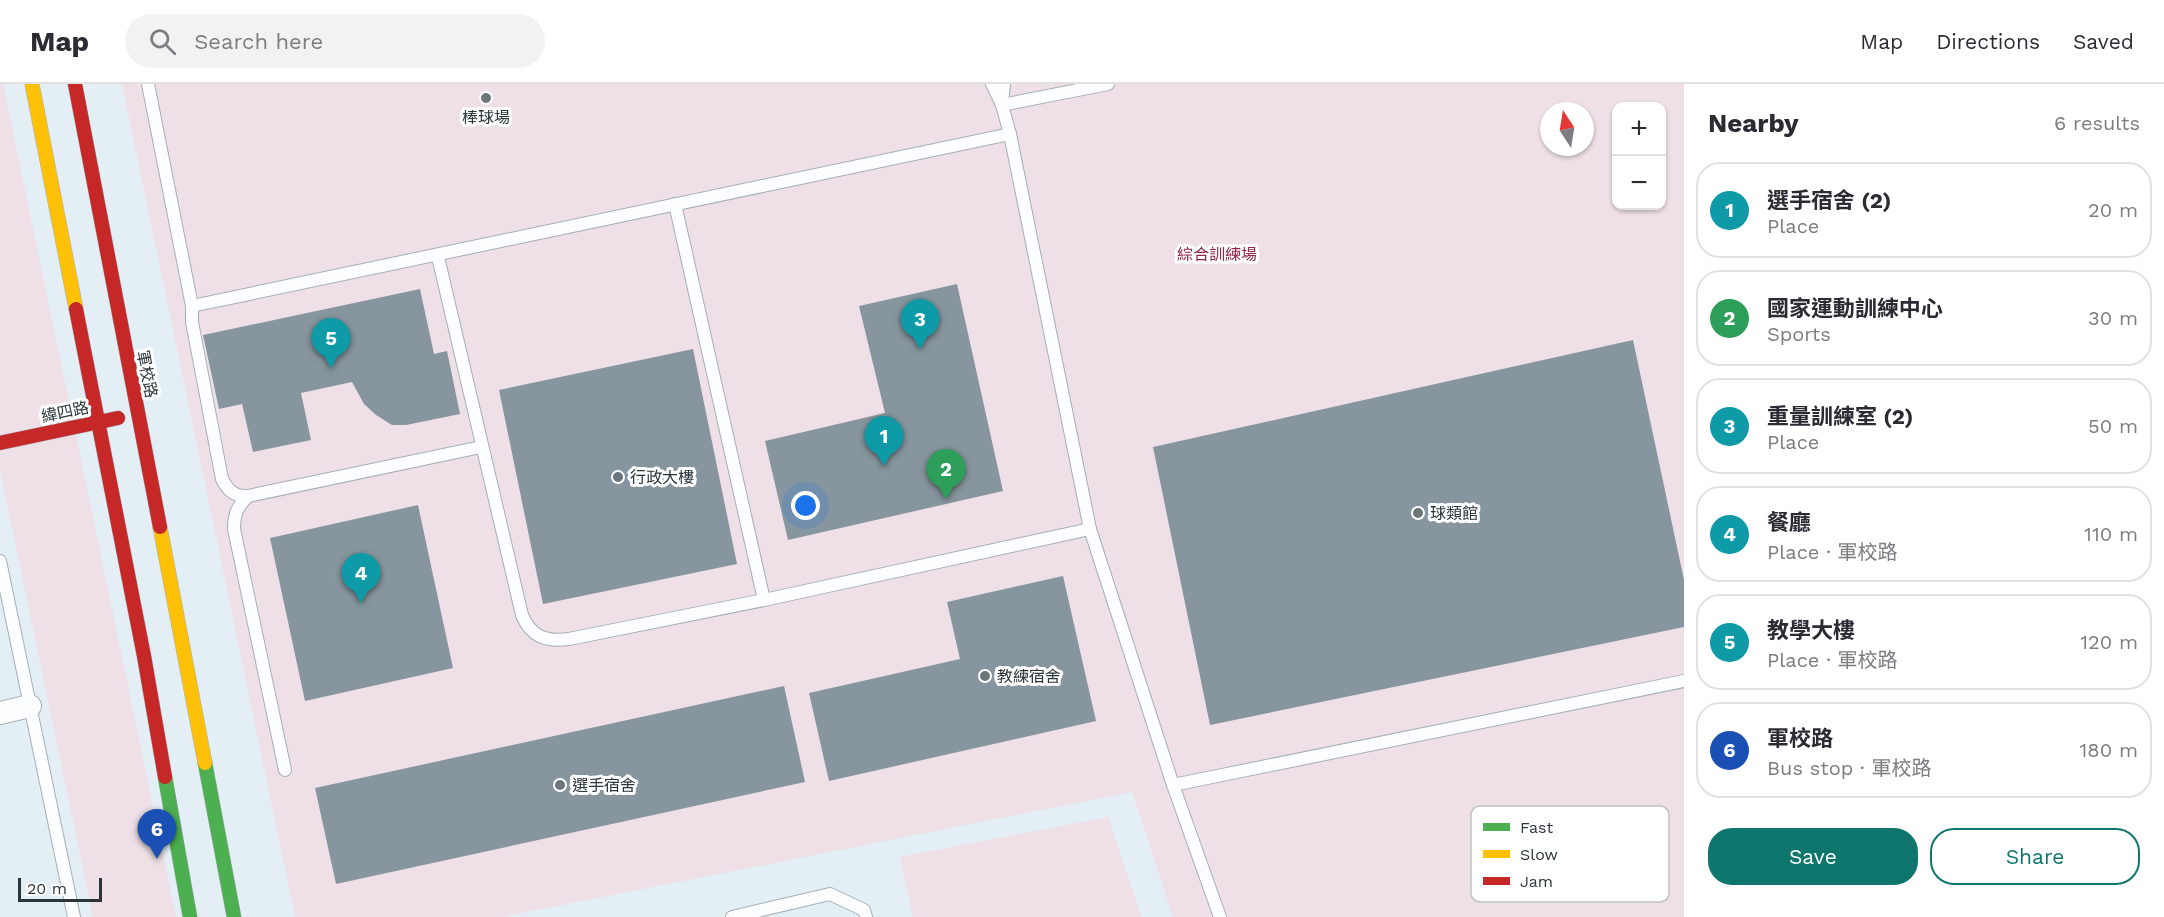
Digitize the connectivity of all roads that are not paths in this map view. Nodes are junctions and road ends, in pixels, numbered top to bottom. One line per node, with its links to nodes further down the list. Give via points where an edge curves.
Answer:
1 (32, 84): 13 (street)
2 (75, 84): 12 (street, 軍校路)
3 (148, 84): 11 (lane)
4 (992, 84): 7 (lane)
5 (1004, 84): 7 (lane)
6 (1108, 84): 7 (lane)
7 (1002, 105): 8 (lane)
8 (1010, 134): 9 (lane); 17 (lane)
9 (675, 204): 10 (lane); 19 (lane)
10 (438, 257): 11 (lane); 15 (lane)
11 (192, 306): 16 (lane, via 222,479 232,493)
12 (138, 414): 13 (street, 緯四路); 27 (street, 軍校路)
13 (98, 422): 14 (street, 緯四路); 26 (street)
14 (0, 443)
15 (481, 447): 16 (lane); 19 (lane, via 522,615 526,626 541,638 569,639)
16 (248, 496): 23 (lane, via 237,508 234,529)
17 (1090, 529): 19 (lane); 24 (lane)
18 (0, 561): 21 (lane)
19 (764, 600)
20 (1684, 681): 24 (lane)
21 (30, 706): 22 (street); 25 (lane)
22 (0, 713)
23 (285, 770)
24 (1173, 786): 30 (lane)
25 (74, 917)
26 (190, 917)
27 (234, 917)
28 (732, 917): 29 (lane, via 830,894 864,910)
29 (866, 917)
30 (1220, 917)

